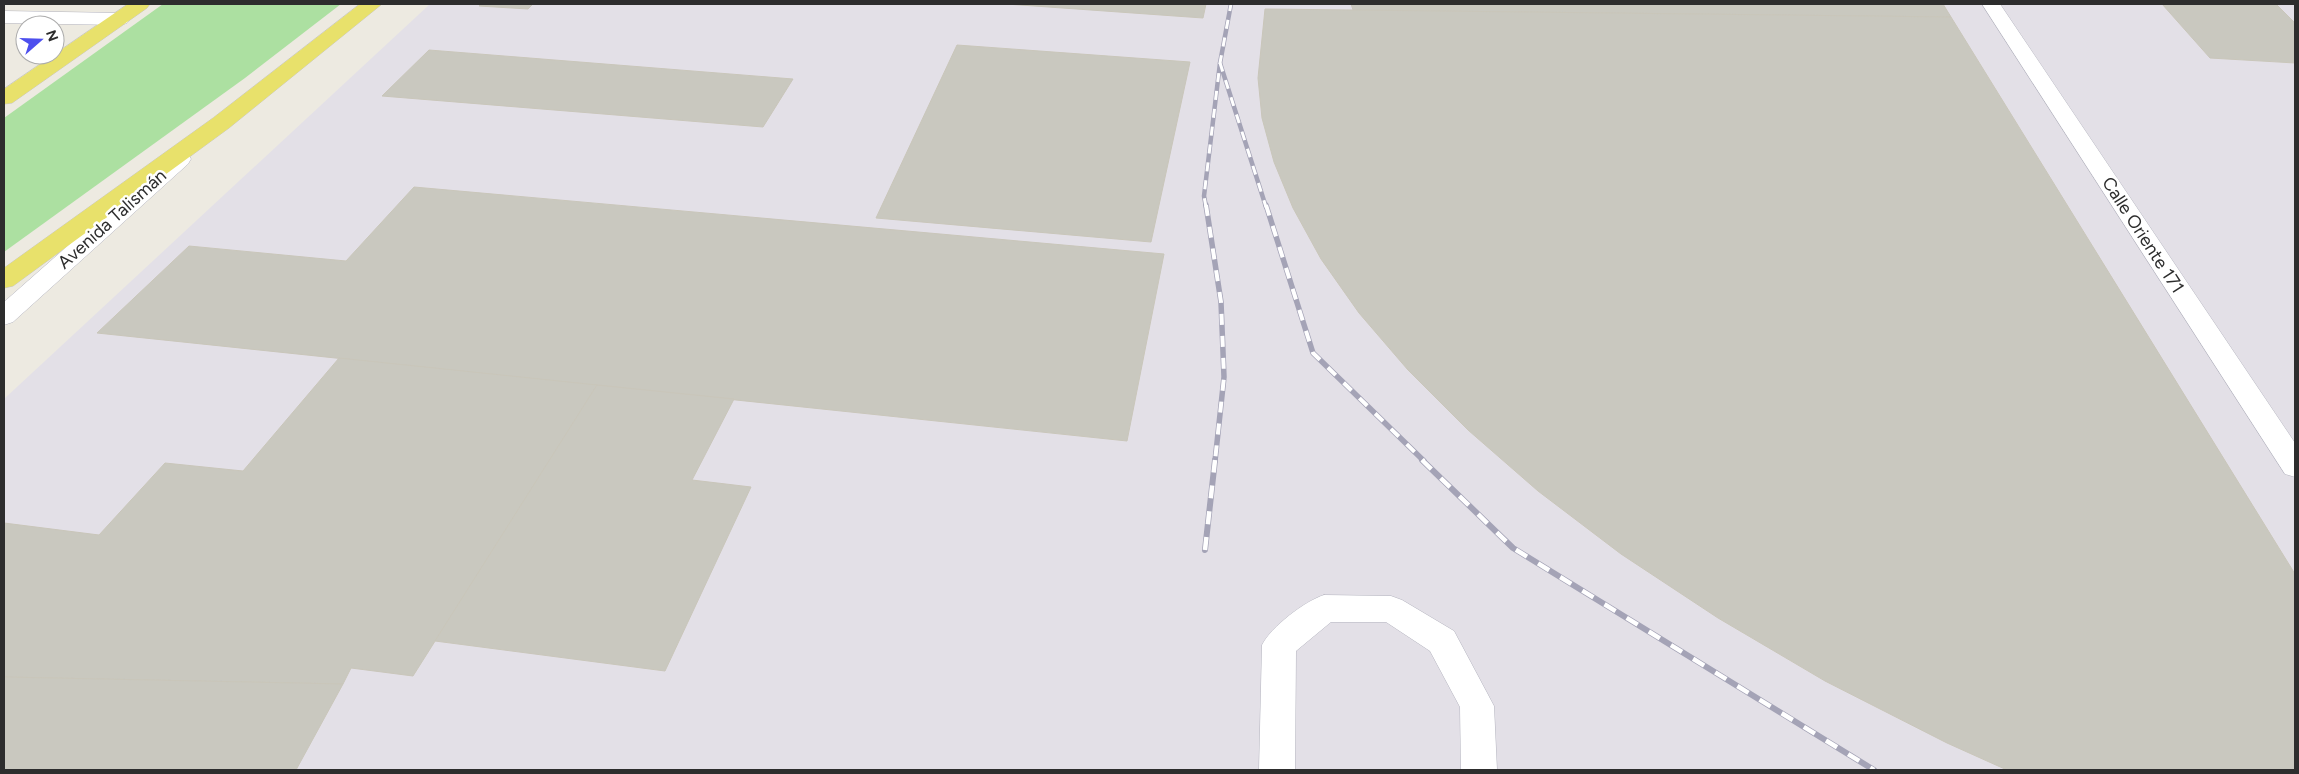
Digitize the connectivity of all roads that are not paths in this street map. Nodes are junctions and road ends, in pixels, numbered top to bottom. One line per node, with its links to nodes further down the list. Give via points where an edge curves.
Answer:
1 (140, 4): 5 (main road)
2 (372, 4): 7 (main road, Avenida Talismán)
3 (1990, 4): 10 (street, Calle Oriente 171)
4 (4, 17): 5 (street)
5 (120, 19): 6 (main road)
6 (4, 98)
7 (221, 123): 8 (main road, Avenida Talismán); 9 (street, Avenida Talismán)
8 (4, 280)
9 (4, 316)
10 (2295, 466)
11 (1277, 770): 12 (street, via 1279,645 1324,608 1390,609 1442,640 1477,706)
12 (1480, 770)

